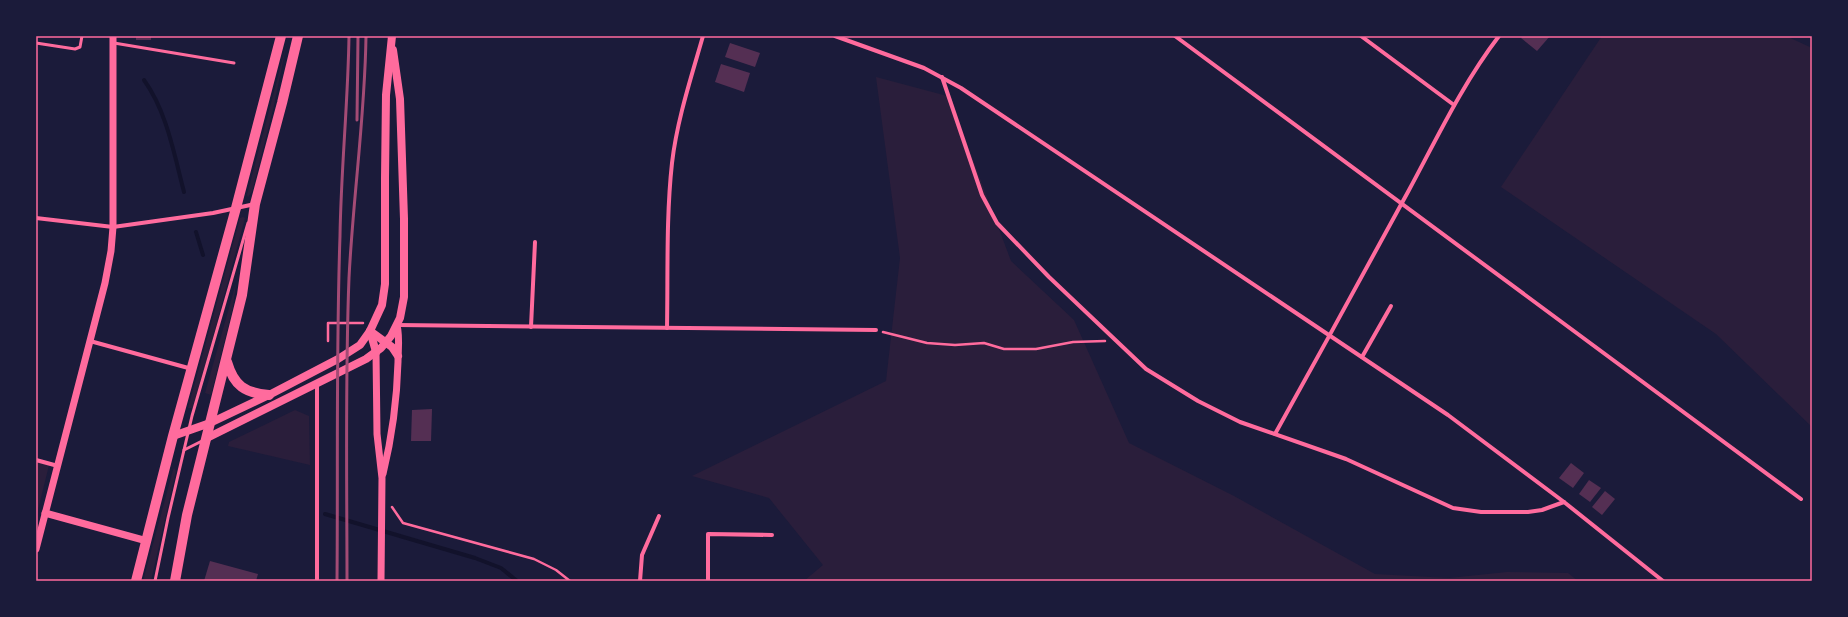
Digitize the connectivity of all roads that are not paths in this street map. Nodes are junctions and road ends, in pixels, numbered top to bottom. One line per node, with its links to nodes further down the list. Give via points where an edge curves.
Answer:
1 (82, 36): 11 (lane, via 80,47 75,49)
2 (281, 36): 18 (main road)
3 (298, 36): 17 (main road)
4 (392, 36): 12 (main road)
5 (703, 36): 25 (street, via 680,119 672,162)
6 (835, 36): 14 (street)
7 (1175, 36): 16 (street)
8 (1361, 36): 15 (street)
9 (1499, 36): 15 (street)
10 (113, 39): 13 (lane); 20 (street)
11 (36, 43)
12 (392, 45): 23 (main road, via 400,99 405,253 403,309); 27 (main road, via 386,95 385,284 382,305)
13 (234, 63)
14 (942, 77): 28 (street); 40 (street, via 982,195 997,223 1049,277 1146,369 1186,394 1240,422)
15 (1454, 106): 16 (street)
16 (1401, 203): 28 (street); 47 (street)
17 (255, 204): 18 (street); 34 (main road, via 242,295); 39 (lane, via 241,244)
18 (236, 208): 20 (street); 35 (main road)
19 (36, 218): 20 (street)
20 (113, 227): 29 (street, via 109,265)
21 (535, 242): 24 (street)
22 (1391, 306): 33 (street)
23 (397, 325): 24 (street); 30 (main road); 32 (street)
24 (531, 327): 25 (street)
25 (667, 328): 26 (street)
26 (876, 330)
27 (370, 331): 30 (main road); 31 (main road); 37 (main road, via 360,345 348,354)
28 (1330, 336): 33 (street); 40 (street)
29 (90, 341): 35 (street); 45 (street)
30 (386, 342): 31 (main road); 32 (main road)
31 (376, 352): 36 (main road); 46 (street, via 377,434)
32 (398, 356): 46 (street, via 392,433)
33 (1362, 357): 48 (street, via 1448,415)
34 (226, 360): 37 (main road, via 238,385 253,393); 38 (main road)
35 (192, 369): 41 (main road)
36 (317, 383): 42 (main road); 58 (street)
37 (270, 395): 38 (main road)
38 (210, 423): 39 (main road); 42 (main road)
39 (189, 429): 41 (main road); 43 (lane)
40 (1275, 434): 48 (street, via 1346,459 1453,508 1481,512 1528,512)
41 (173, 436): 53 (main road)
42 (207, 438): 43 (lane); 57 (main road, via 187,515)
43 (184, 450): 56 (lane)
44 (36, 460): 45 (street)
45 (58, 466): 49 (street)
46 (382, 478): 59 (street)
47 (1801, 499)
48 (1564, 502): 62 (street)
49 (45, 513): 52 (street); 53 (street)
50 (659, 516): 60 (street, via 642,555)
51 (772, 535): 61 (street, via 708,534)
52 (38, 537): 54 (street)
53 (147, 541): 55 (main road)
54 (36, 549)
55 (136, 581)
56 (155, 581)
57 (175, 581)
58 (317, 581)
59 (381, 581)
60 (640, 581)
61 (708, 581)
62 (1663, 581)

